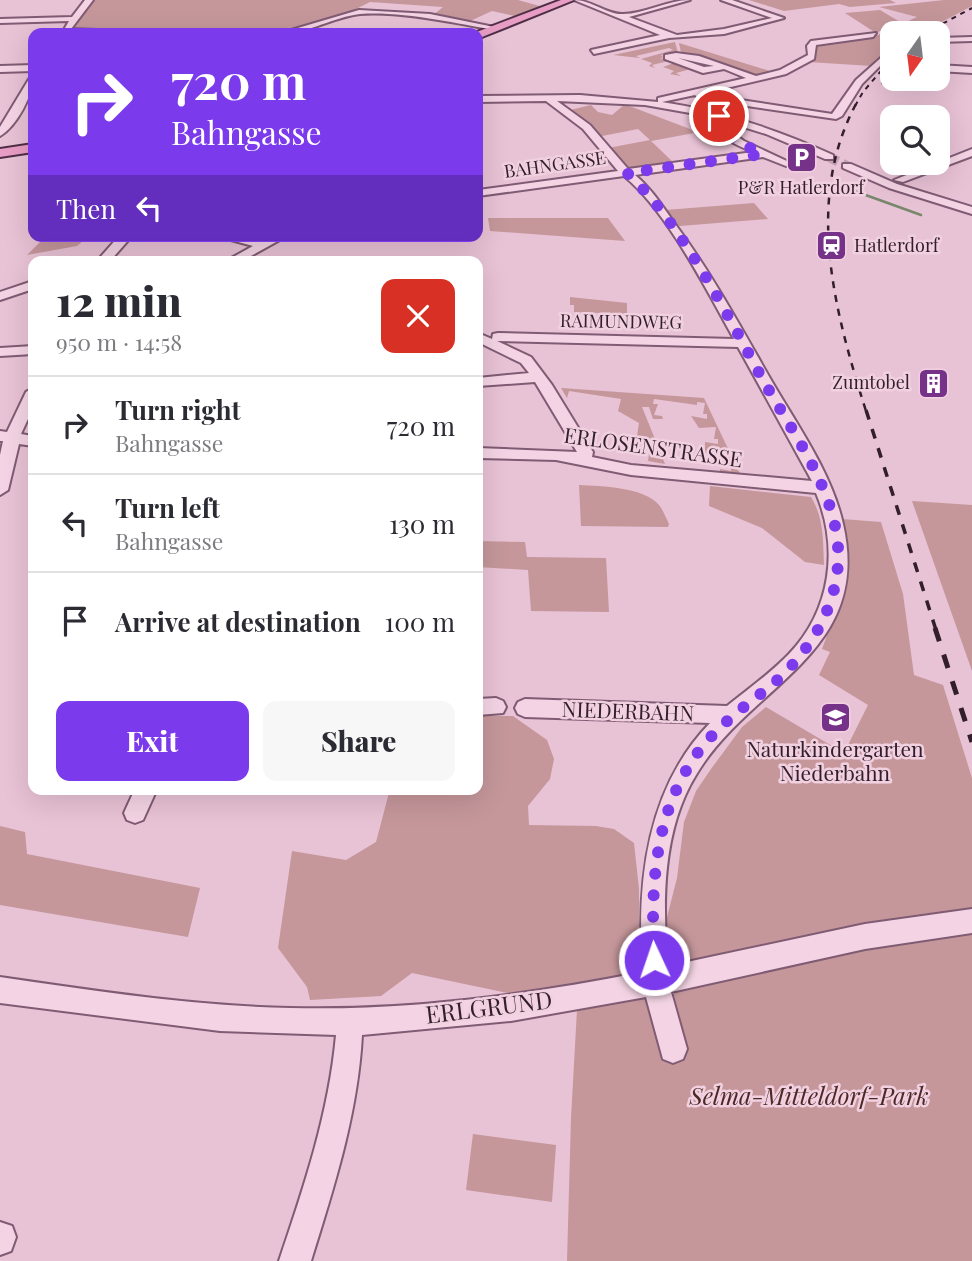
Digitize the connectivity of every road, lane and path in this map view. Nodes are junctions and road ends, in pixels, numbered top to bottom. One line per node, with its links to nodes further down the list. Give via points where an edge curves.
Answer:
1 (89, 0): 7 (street)
2 (569, 0): 11 (main road)
3 (578, 0): 6 (street)
4 (686, 0): 6 (street)
5 (725, 0): 13 (street, via 780,18)
6 (621, 17): 13 (street)
7 (74, 19): 8 (street); 9 (street)
8 (0, 21)
9 (67, 28)
10 (302, 28): 11 (street, via 359,11 430,16)
11 (495, 28): 12 (main road)
12 (483, 33)
13 (673, 37): 17 (street)
14 (873, 37): 24 (street, via 814,43 806,61)
15 (972, 39): 16 (street)
16 (950, 40)
17 (594, 52)
18 (880, 62): 26 (street, via 833,117)
19 (722, 67): 19 (street, via 703,70 668,57 680,54); 24 (street)
20 (28, 68): 21 (street)
21 (0, 69)
22 (950, 69): 23 (street)
23 (972, 70)
24 (757, 79): 26 (street)
25 (28, 88): 31 (street)
26 (688, 94): 29 (street)
27 (548, 98): 28 (street); 29 (street); 39 (street, NIEDERBAHN, via 580,121)
28 (483, 99)
29 (647, 103): 30 (street)
30 (719, 116): 35 (street, BAHNGASSE, via 714,121 721,130); 36 (street, via 791,138)
31 (0, 133)
32 (28, 149): 34 (main road)
33 (972, 152): 40 (street)
34 (0, 153)
35 (762, 154): 37 (street, BAHNGASSE); 39 (street, BAHNGASSE)
36 (829, 157)
37 (786, 163)
38 (847, 166): 42 (street)
39 (627, 173): 41 (street, BAHNGASSE); 55 (street, NIEDERBAHN, via 672,228)
40 (899, 180)
41 (483, 192)
42 (972, 211)
43 (121, 242): 47 (street)
44 (251, 242): 46 (street)
45 (266, 242): 46 (street)
46 (261, 244): 50 (street)
47 (117, 246): 48 (street); 49 (street)
48 (108, 256)
49 (112, 256)
50 (241, 256)
51 (28, 287): 52 (street)
52 (0, 296)
53 (498, 337): 55 (street, RAIMUNDWEG)
54 (483, 339): 58 (street, via 526,360)
55 (743, 343): 64 (street, NIEDERBAHN)
56 (28, 350): 57 (street)
57 (0, 352)
58 (538, 377): 59 (street); 63 (street, via 586,452)
59 (483, 382)
60 (28, 405): 61 (street)
61 (17, 439): 65 (street, via 19,451)
62 (483, 453): 63 (street, ERLOSENSTRASSE)
63 (583, 460): 64 (street, ERLOSENSTRASSE, via 642,472)
64 (823, 488): 67 (street, NIEDERBAHN, via 838,548 829,608 814,638 793,664)
65 (0, 490)
66 (525, 708): 67 (street, NIEDERBAHN)
67 (732, 715): 71 (street, NIEDERBAHN, via 692,760 666,818 654,868)
68 (143, 795): 69 (street)
69 (135, 813)
70 (972, 920): 71 (street, ERLGRUND, via 905,928)
71 (656, 981): 73 (street, ERLGRUND, via 547,1003); 74 (street, NIEDERBAHN)
72 (0, 990): 73 (street, ERLGRUND, via 252,1020)
73 (350, 1021): 75 (street, via 346,1077 322,1178)
74 (673, 1049)
75 (295, 1261)

